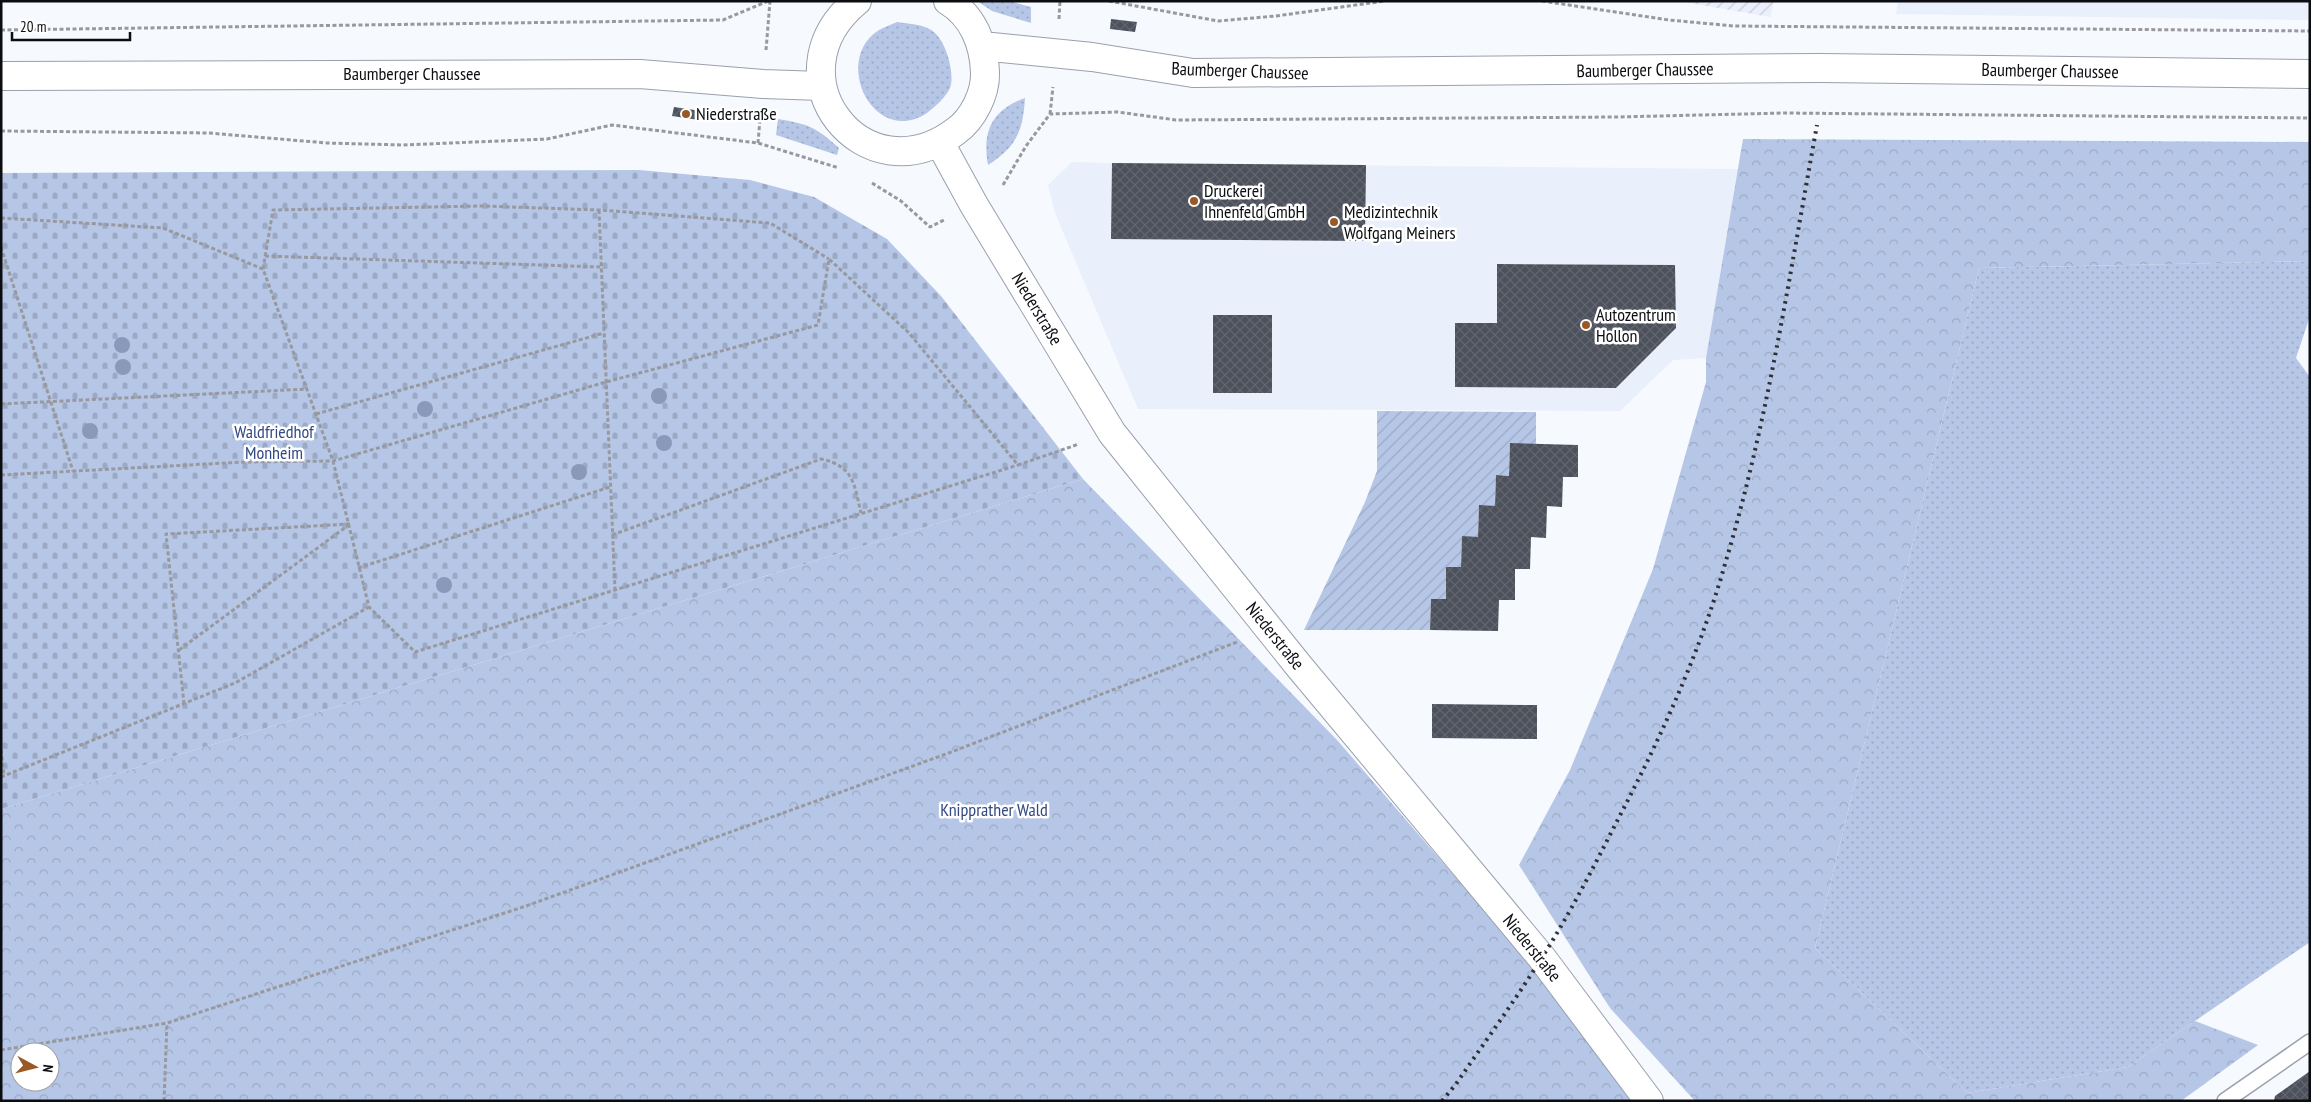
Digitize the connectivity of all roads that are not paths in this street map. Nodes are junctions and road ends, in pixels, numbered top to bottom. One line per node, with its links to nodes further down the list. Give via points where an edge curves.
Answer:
1 (857, 1): 6 (street, via 842,14 828,35 820,60)
2 (948, 1): 3 (street, via 972,23)
3 (982, 46): 4 (street, Baumberger Chaussee, via 1092,57 1193,73 1820,68); 7 (street, via 985,74 979,102 964,126)
4 (2310, 74)
5 (1, 76): 6 (street, Baumberger Chaussee, via 640,74)
6 (821, 86): 7 (street, via 830,110 846,130 867,144 892,152 916,151)
7 (940, 143): 9 (street, Niederstraße, via 1112,433 1542,958)
8 (2310, 1042): 10 (lane)
9 (1649, 1101)
10 (2225, 1101)

